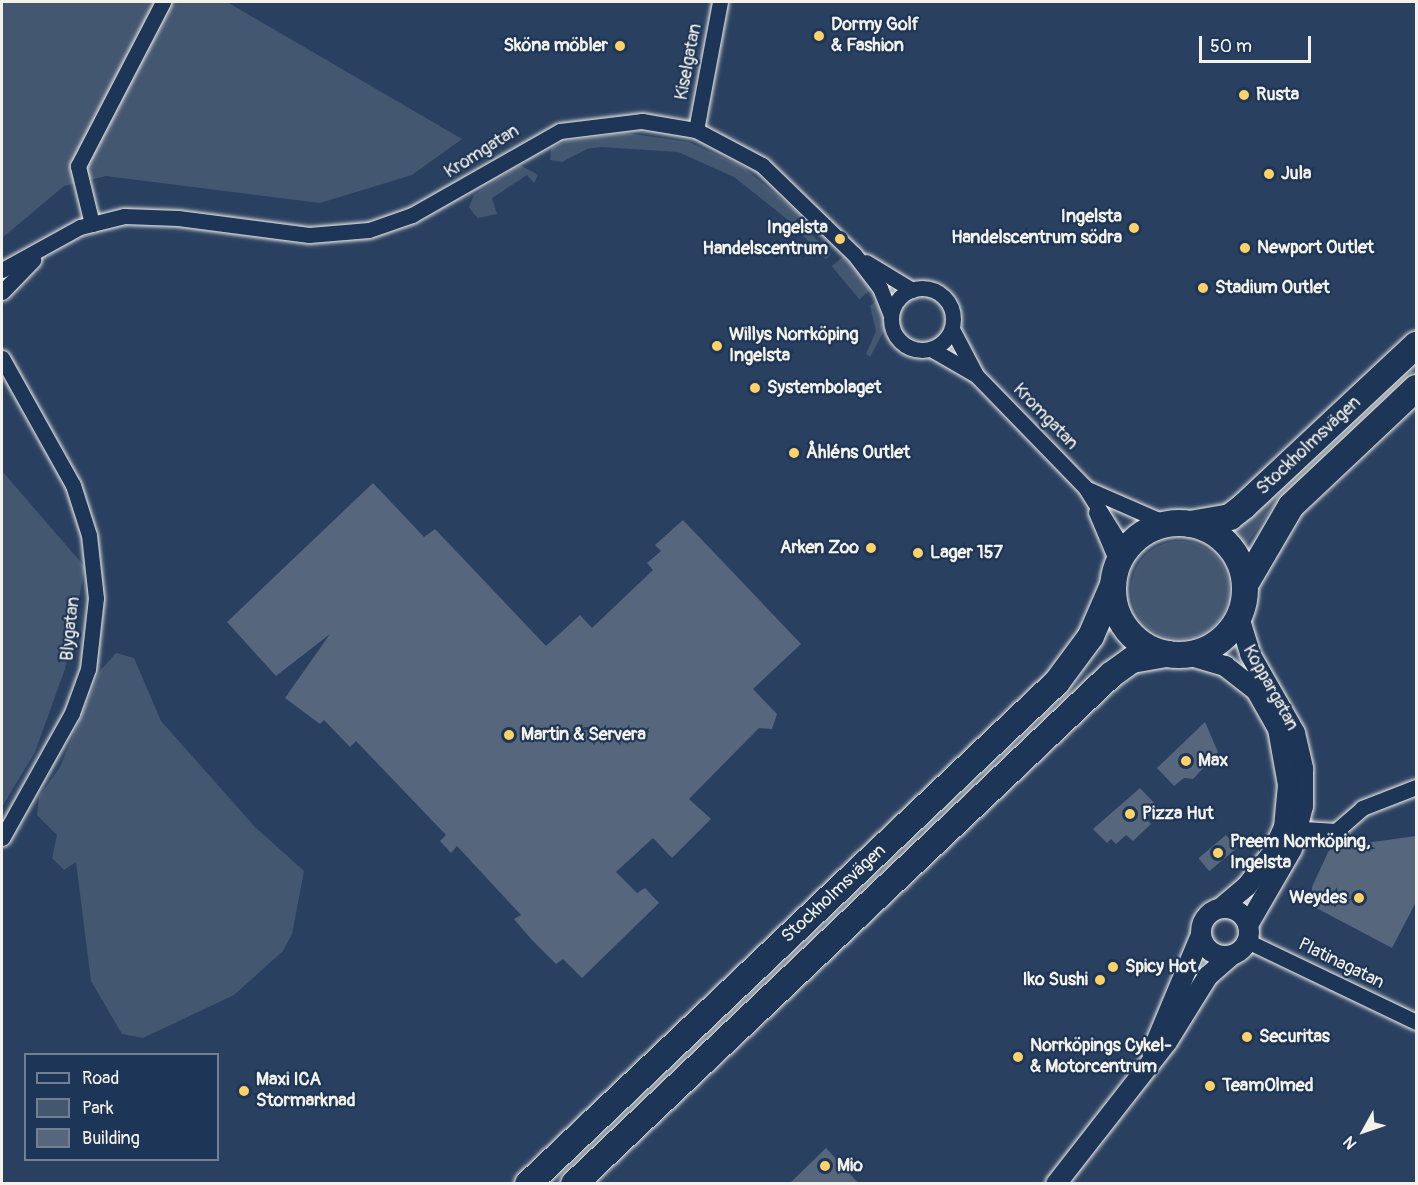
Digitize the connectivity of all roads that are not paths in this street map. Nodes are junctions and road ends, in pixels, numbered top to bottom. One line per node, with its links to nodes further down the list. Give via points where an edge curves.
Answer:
1 (163, 2): 4 (street, via 87,142 78,166)
2 (720, 2): 3 (street, Kiselgatan)
3 (696, 130): 4 (street, Kromgatan, via 632,121 560,131 412,215 369,230 309,235 143,216); 6 (street, Kromgatan, via 762,165)
4 (92, 224): 5 (street, Kromgatan)
5 (43, 249): 7 (street, Kromgatan); 9 (street, Kromgatan)
6 (854, 254): 8 (street, Kromgatan); 10 (street, Kromgatan, via 880,288)
7 (2, 270)
8 (912, 290): 10 (street, via 898,300); 11 (street, via 931,289 946,299 953,318)
9 (2, 292)
10 (891, 315): 13 (street, via 894,333 903,344)
11 (952, 329): 13 (street); 15 (street, Kromgatan)
12 (1416, 345): 20 (highway, Stockholmsvägen, via 1244,506 1216,522)
13 (931, 349): 15 (street, Kromgatan)
14 (2, 358): 18 (street, Blygatan)
15 (976, 375): 19 (street, Kromgatan)
16 (2, 377): 18 (street, Blygatan)
17 (1416, 388): 22 (highway, Stockholmsvägen, via 1291,506)
18 (35, 417): 27 (street, Blygatan, via 62,462 84,517 94,565 95,622 88,669 72,713)
19 (1085, 487): 20 (street, Kromgatan); 21 (street, Kromgatan)
20 (1179, 524): 21 (highway, via 1142,535); 22 (highway, via 1223,540 1238,561)
21 (1119, 567): 24 (highway, via 1123,624 1142,644); 35 (highway, Stockholmsvägen, via 1091,636 1057,682)
22 (1245, 585): 23 (highway)
23 (1239, 617): 24 (highway, via 1212,646); 26 (street, Koppargatan, via 1250,654 1289,718 1301,751 1304,787)
24 (1177, 654): 26 (street, Koppargatan, via 1241,675 1266,703 1283,749); 34 (highway, Stockholmsvägen, via 1132,660 1111,675)
25 (1416, 787): 26 (street, via 1362,808 1336,831)
26 (1291, 828): 28 (street, Koppargatan, via 1264,867); 29 (street, Koppargatan, via 1285,864)
27 (2, 838)
28 (1221, 908): 29 (street, via 1238,911); 30 (street, via 1203,920)
29 (1248, 933): 31 (street); 32 (street, Platinagatan)
30 (1200, 937): 31 (street, via 1209,951); 33 (street)
31 (1231, 956): 33 (street, via 1208,976 1167,1042)
32 (1416, 1022)
33 (1150, 1057): 40 (street)
34 (616, 1144): 38 (highway, Stockholmsvägen); 39 (highway)
35 (560, 1154): 36 (highway); 37 (highway, Stockholmsvägen)
36 (509, 1184)
37 (528, 1184)
38 (574, 1184)
39 (585, 1184)
40 (1056, 1184)

